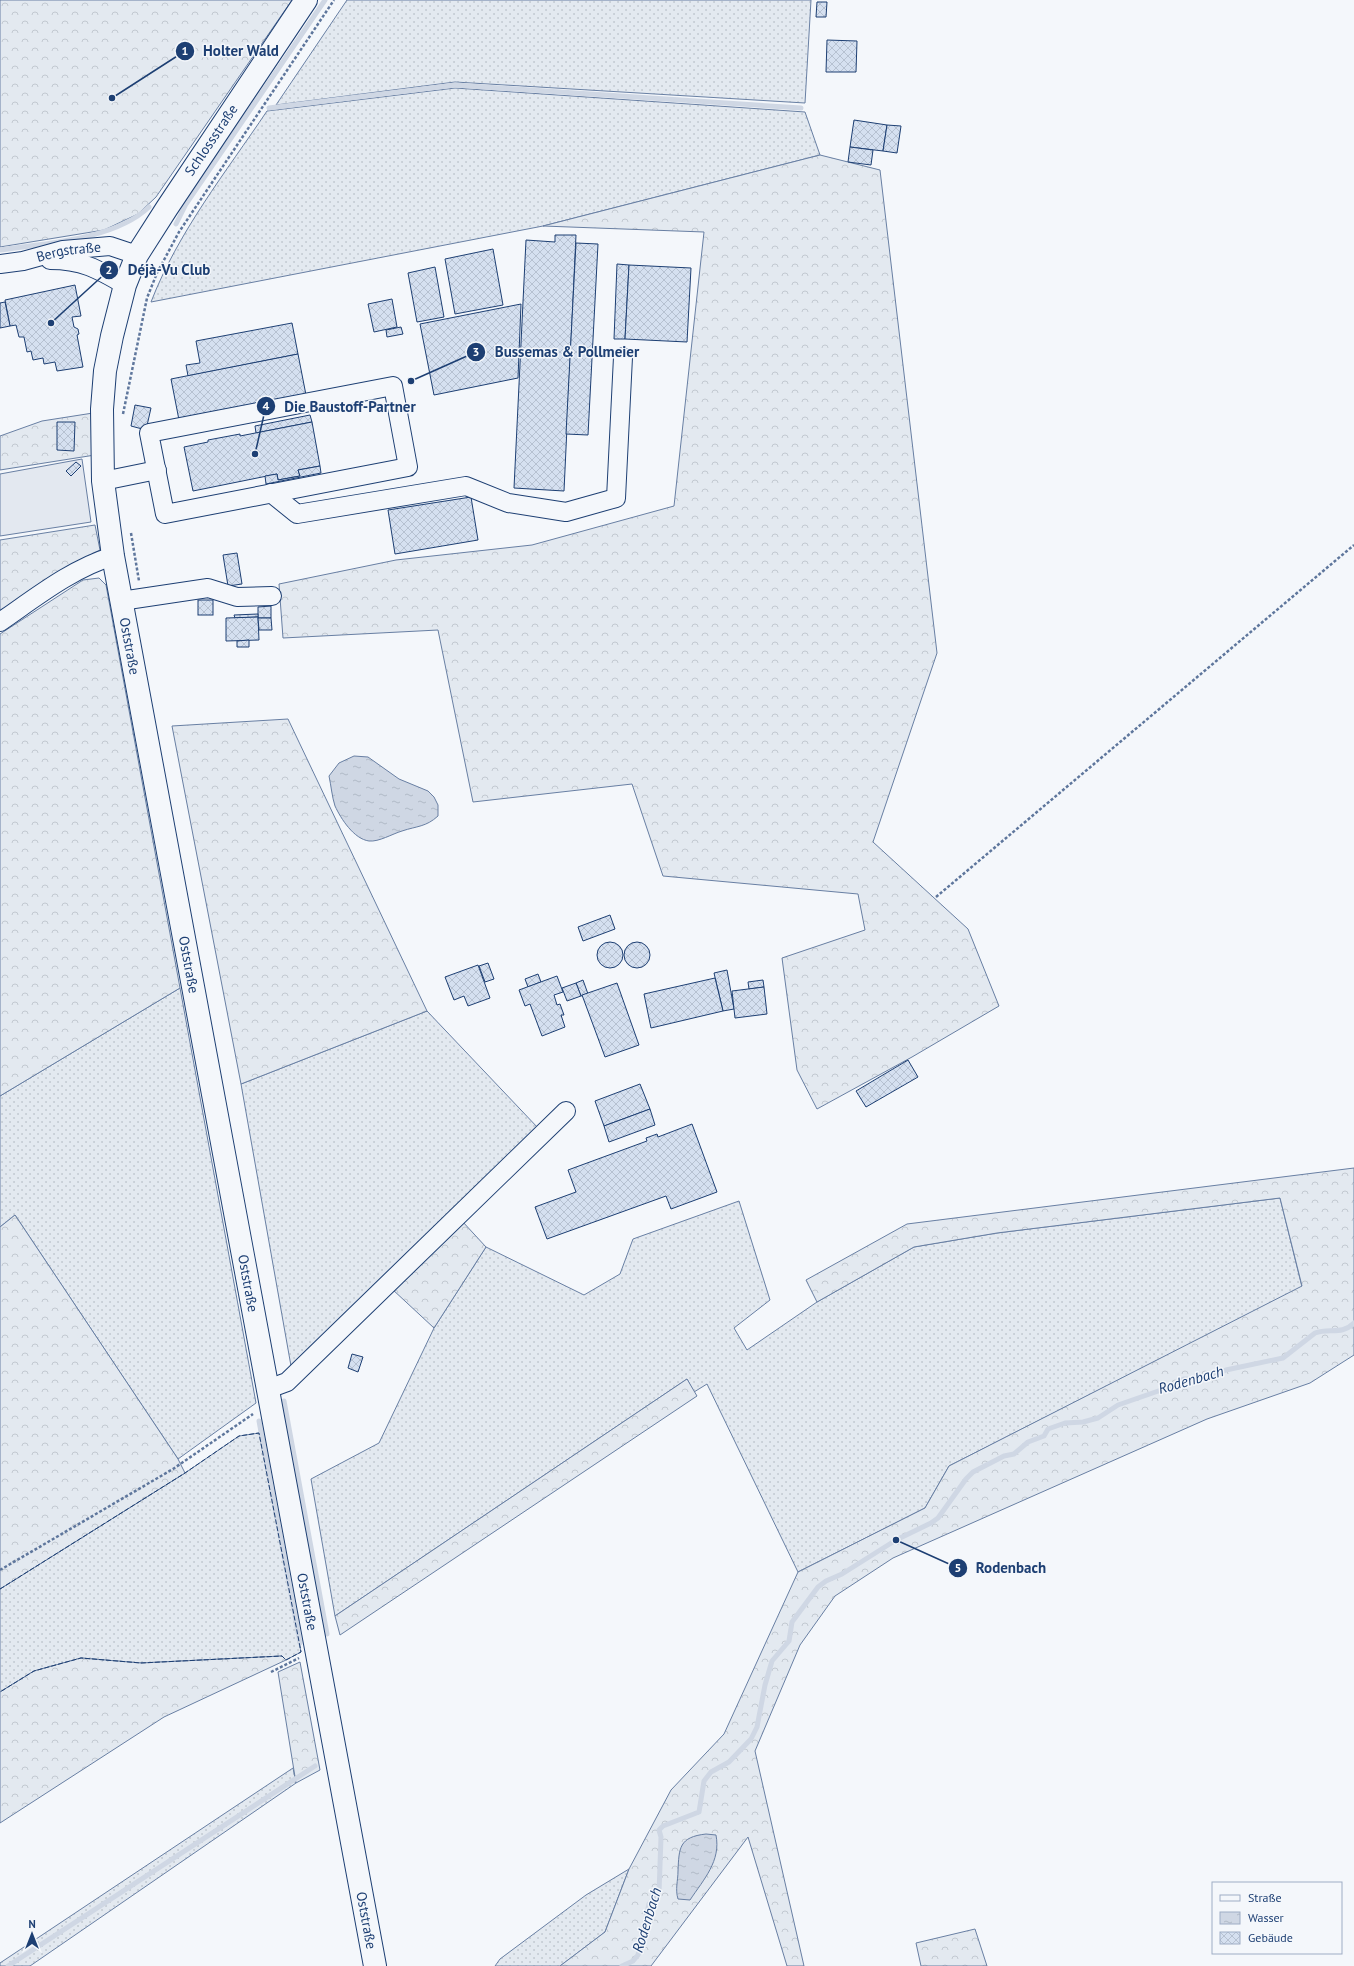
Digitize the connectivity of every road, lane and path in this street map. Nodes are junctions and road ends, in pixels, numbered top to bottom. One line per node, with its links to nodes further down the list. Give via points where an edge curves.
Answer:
1 (306, 0): 3 (main road, Schlossstraße)
2 (334, 0): 7 (path, via 179,232 157,273)
3 (137, 255): 4 (street, Bergstraße, via 110,246 63,250); 6 (main road, Schlossstraße)
4 (23, 261): 5 (street, Bergstraße); 6 (street, Bergstraße, via 65,260 96,268)
5 (0, 264)
6 (123, 291): 7 (path); 11 (main road, Schlossstraße, via 105,371 102,401)
7 (146, 302): 9 (path)
8 (623, 357): 12 (street, via 616,498 566,512 508,503 466,486 297,514)
9 (122, 421)
10 (157, 470): 11 (street); 12 (street, via 165,514); 12 (street, via 150,433 392,386 408,467)
11 (103, 481): 15 (main road, Oststraße)
12 (271, 493)
13 (130, 528): 17 (path)
14 (1354, 545): 19 (path)
15 (113, 556): 17 (main road, Oststraße); 18 (street, via 96,561)
16 (272, 596): 17 (street, via 237,597 208,588)
17 (131, 599): 21 (main road, Oststraße)
18 (1, 615)
19 (936, 897)
20 (566, 1111): 21 (street)
21 (270, 1398): 22 (path, via 256,1412 173,1469); 23 (main road, Oststraße)
22 (0, 1570)
23 (316, 1650): 24 (path); 25 (main road, Oststraße)
24 (271, 1672)
25 (375, 1966)

